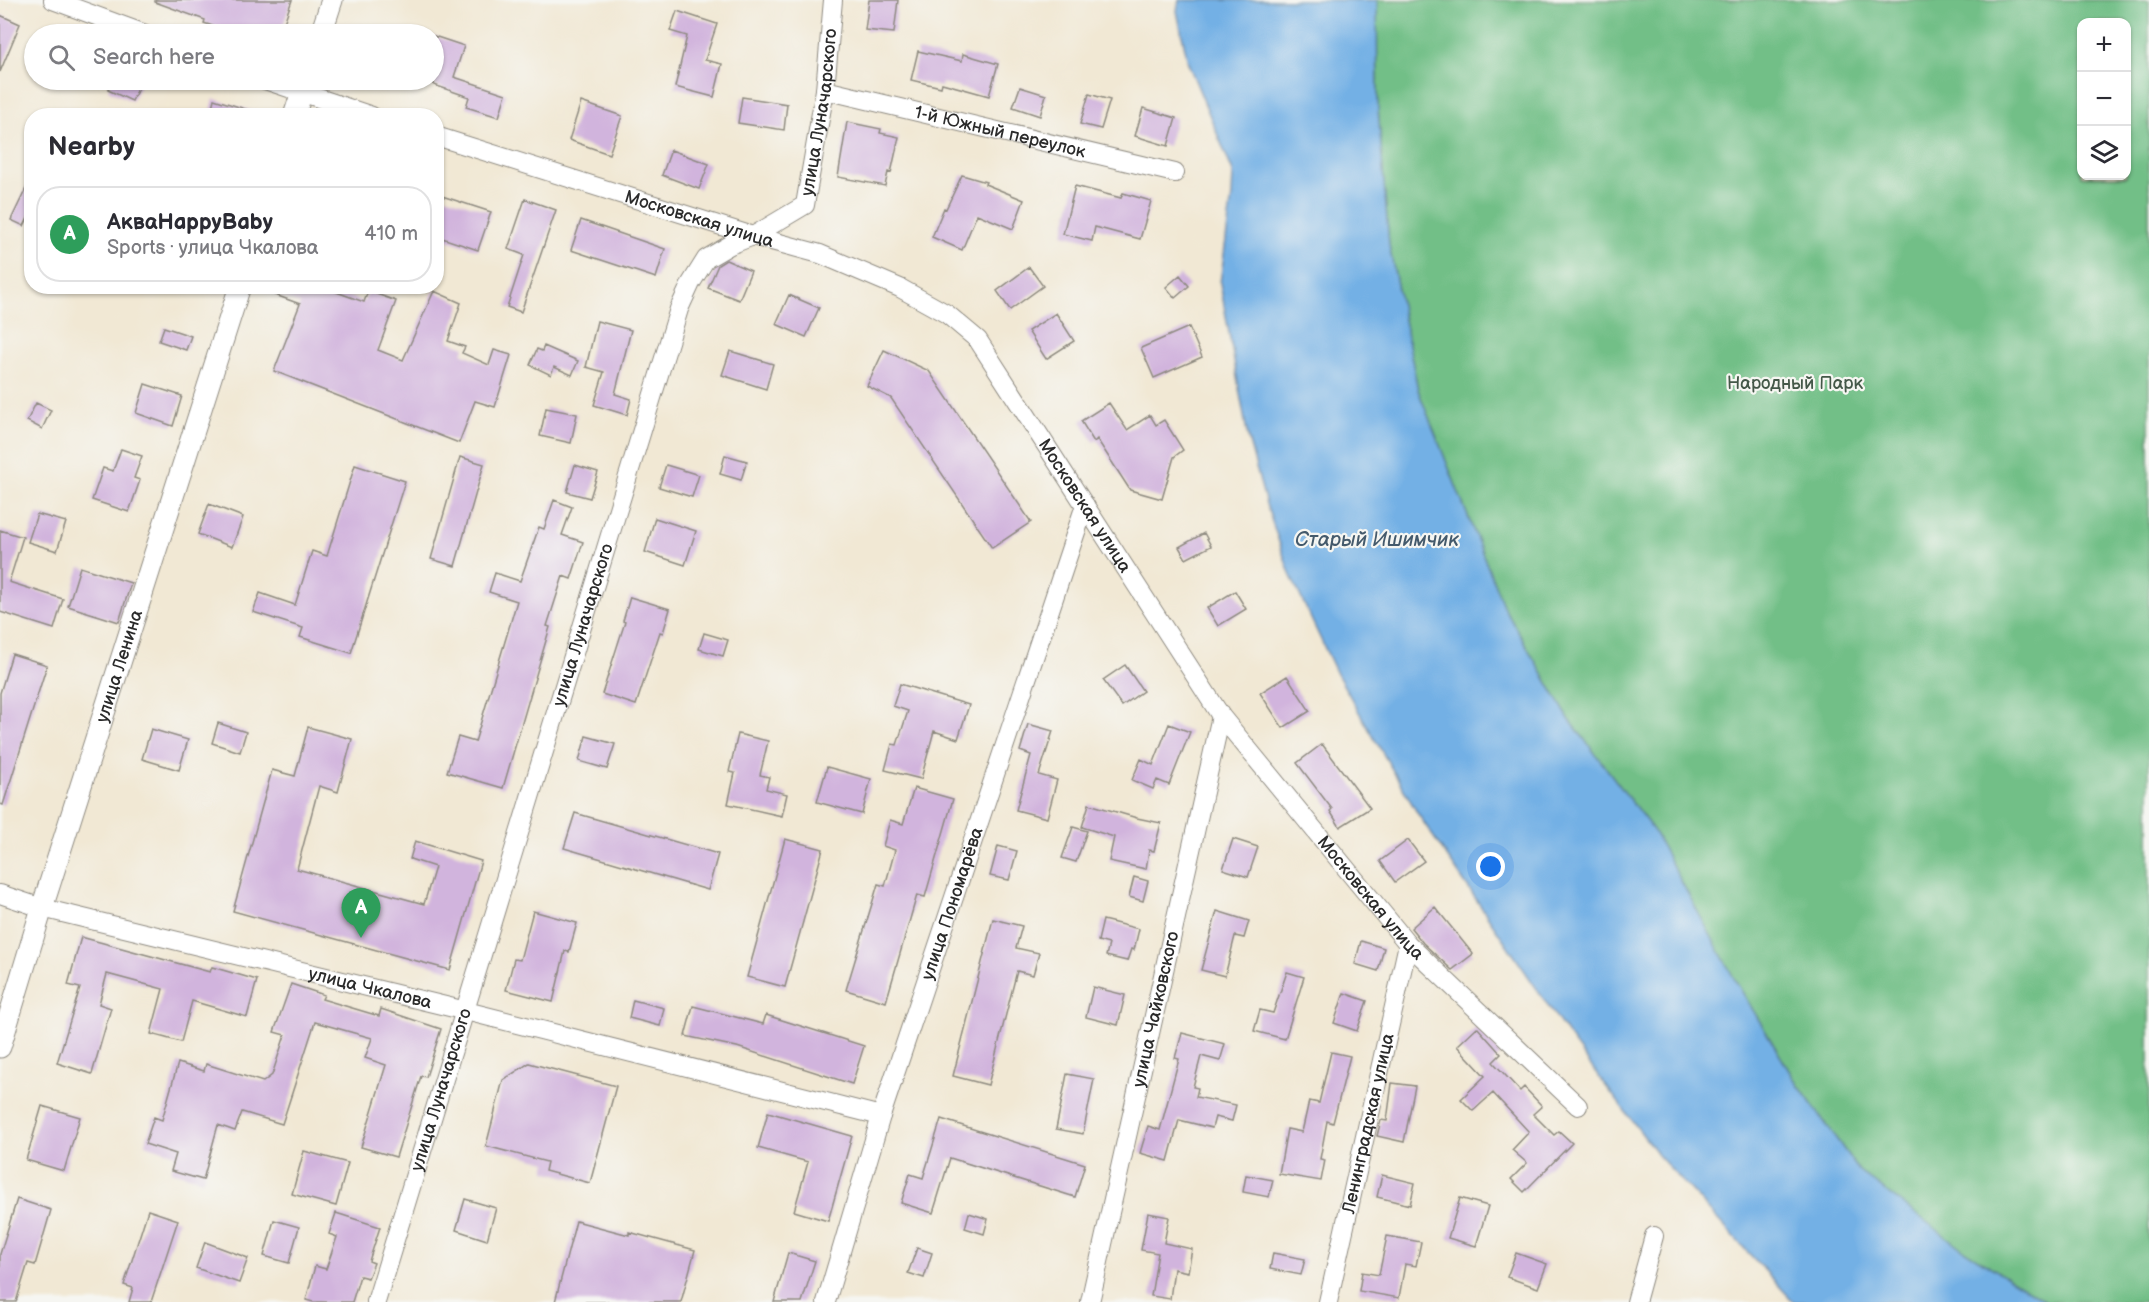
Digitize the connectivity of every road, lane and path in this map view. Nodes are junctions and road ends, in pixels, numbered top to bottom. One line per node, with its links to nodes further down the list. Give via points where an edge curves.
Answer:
1 (53, 0): 4 (street)
2 (332, 0): 5 (street)
3 (833, 0): 8 (street, улица Луначарского)
4 (118, 24)
5 (324, 24)
6 (302, 90): 9 (street)
7 (312, 90): 10 (street)
8 (825, 90): 12 (street, 1-й Южный переулок); 13 (street, улица Луначарского, via 805,205)
9 (296, 108)
10 (354, 108)
11 (444, 139): 13 (street, Московская улица)
12 (1175, 173)
13 (753, 236): 15 (street, Московская улица, via 820,254 900,288 947,314 978,340); 20 (street, улица Луначарского, via 706,259 679,309)
14 (237, 294): 18 (street, улица Ленина)
15 (1085, 505): 16 (street, Московская улица); 23 (street, улица Пономарёва)
16 (1221, 716): 19 (street, Московская улица); 27 (street, улица Чайковского)
17 (0, 894): 18 (street, улица Чкалова)
18 (42, 908): 20 (street, улица Чкалова); 21 (street, улица Ленина)
19 (1408, 944): 22 (street, Московская улица); 28 (street, Ленинградская улица)
20 (466, 1011): 23 (street, улица Чкалова); 25 (street, улица Луначарского)
21 (0, 1047)
22 (1578, 1106)
23 (881, 1116): 26 (street, улица Пономарёва)
24 (1654, 1236): 29 (street)
25 (376, 1302)
26 (826, 1302)
27 (1090, 1302)
28 (1328, 1302)
29 (1636, 1302)

